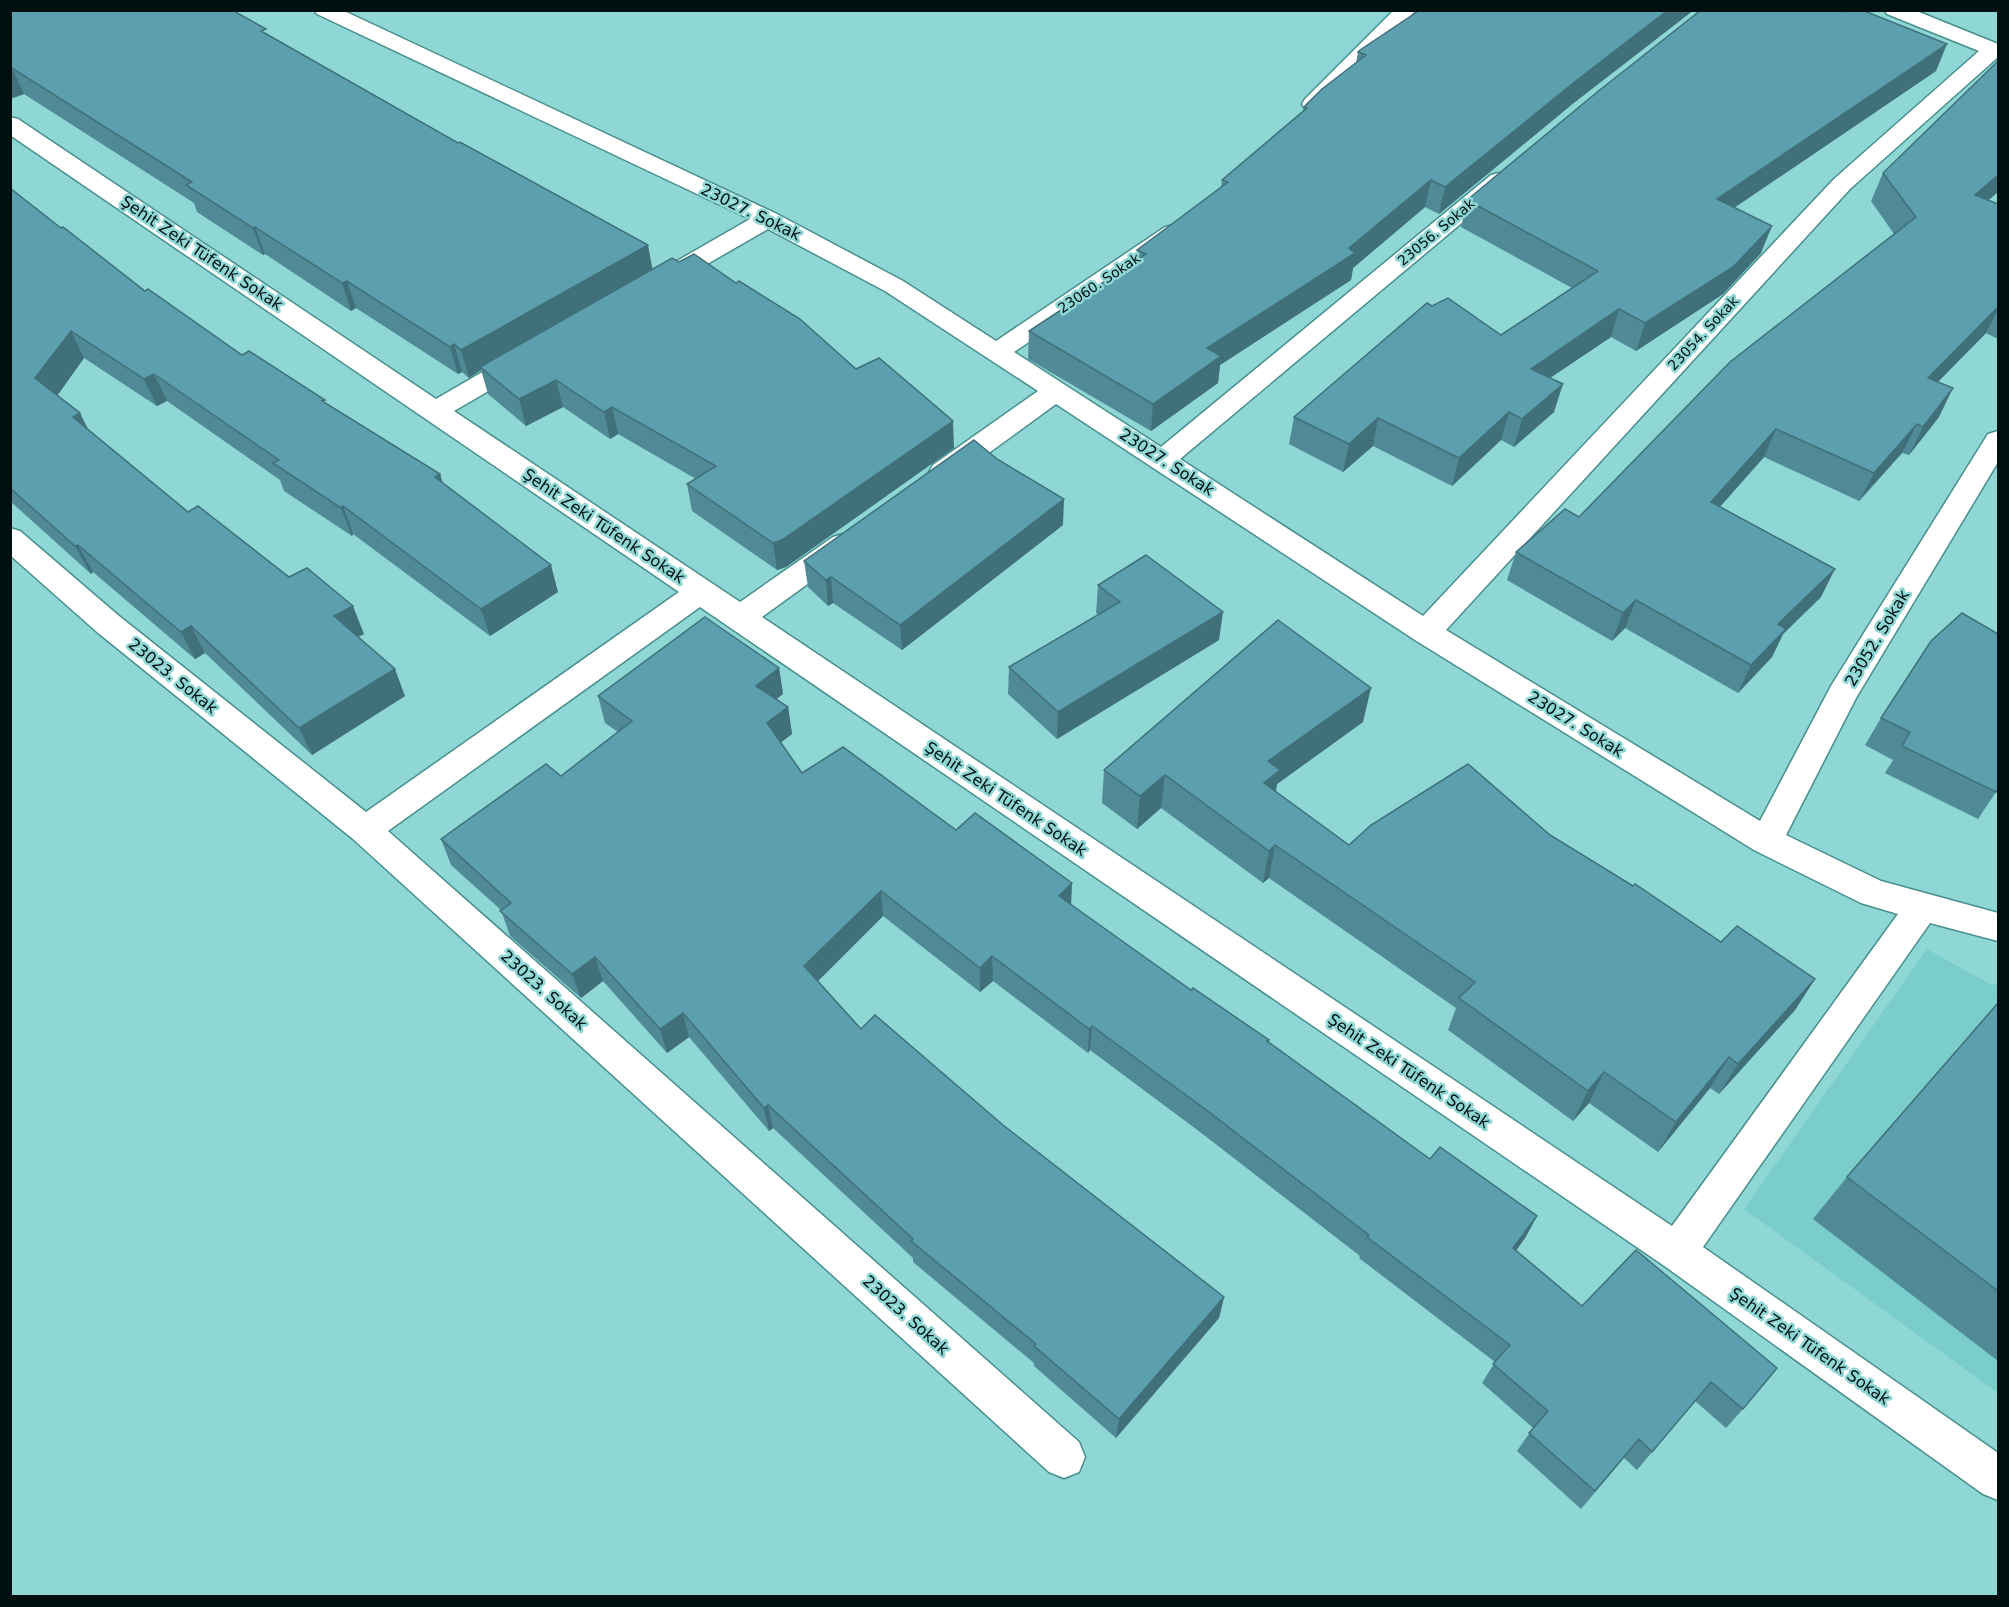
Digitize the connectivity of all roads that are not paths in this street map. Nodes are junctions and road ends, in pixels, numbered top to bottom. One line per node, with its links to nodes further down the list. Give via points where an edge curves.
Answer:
1 (324, 10): 9 (street, 23027. Sokak)
2 (1406, 10): 5 (street)
3 (1894, 10): 4 (street)
4 (1996, 50): 22 (street, 23054. Sokak, via 1842,184)
5 (1297, 120)
6 (10, 124): 14 (street, Şehit Zeki Tüfenk Sokak)
7 (1516, 165): 16 (street, 23056. Sokak)
8 (1193, 215): 12 (street, 23060. Sokak, via 1166,238)
9 (768, 219): 10 (street); 12 (street, 23027. Sokak, via 894,286)
10 (636, 295)
11 (545, 347): 14 (street)
12 (997, 352): 13 (street, 23027. Sokak)
13 (1056, 391): 16 (street, 23027. Sokak); 17 (street)
14 (434, 411): 20 (street, Şehit Zeki Tüfenk Sokak)
15 (1998, 440): 24 (street, 23052. Sokak, via 1842,694)
16 (1163, 459): 22 (street, 23027. Sokak)
17 (922, 487)
18 (864, 529): 21 (street)
19 (10, 538): 23 (street, 23023. Sokak, via 108,624)
20 (700, 592): 21 (street, Şehit Zeki Tüfenk Sokak); 23 (street)
21 (739, 618): 27 (street, Şehit Zeki Tüfenk Sokak)
22 (1426, 632): 24 (street, 23027. Sokak)
23 (365, 830): 28 (street, 23023. Sokak)
24 (1766, 841): 25 (street, 23027. Sokak, via 1873,893)
25 (1922, 907): 26 (street, 23027. Sokak); 27 (street)
26 (1998, 927)
27 (1677, 1252): 29 (street, Şehit Zeki Tüfenk Sokak)
28 (1064, 1457)
29 (1998, 1479)

